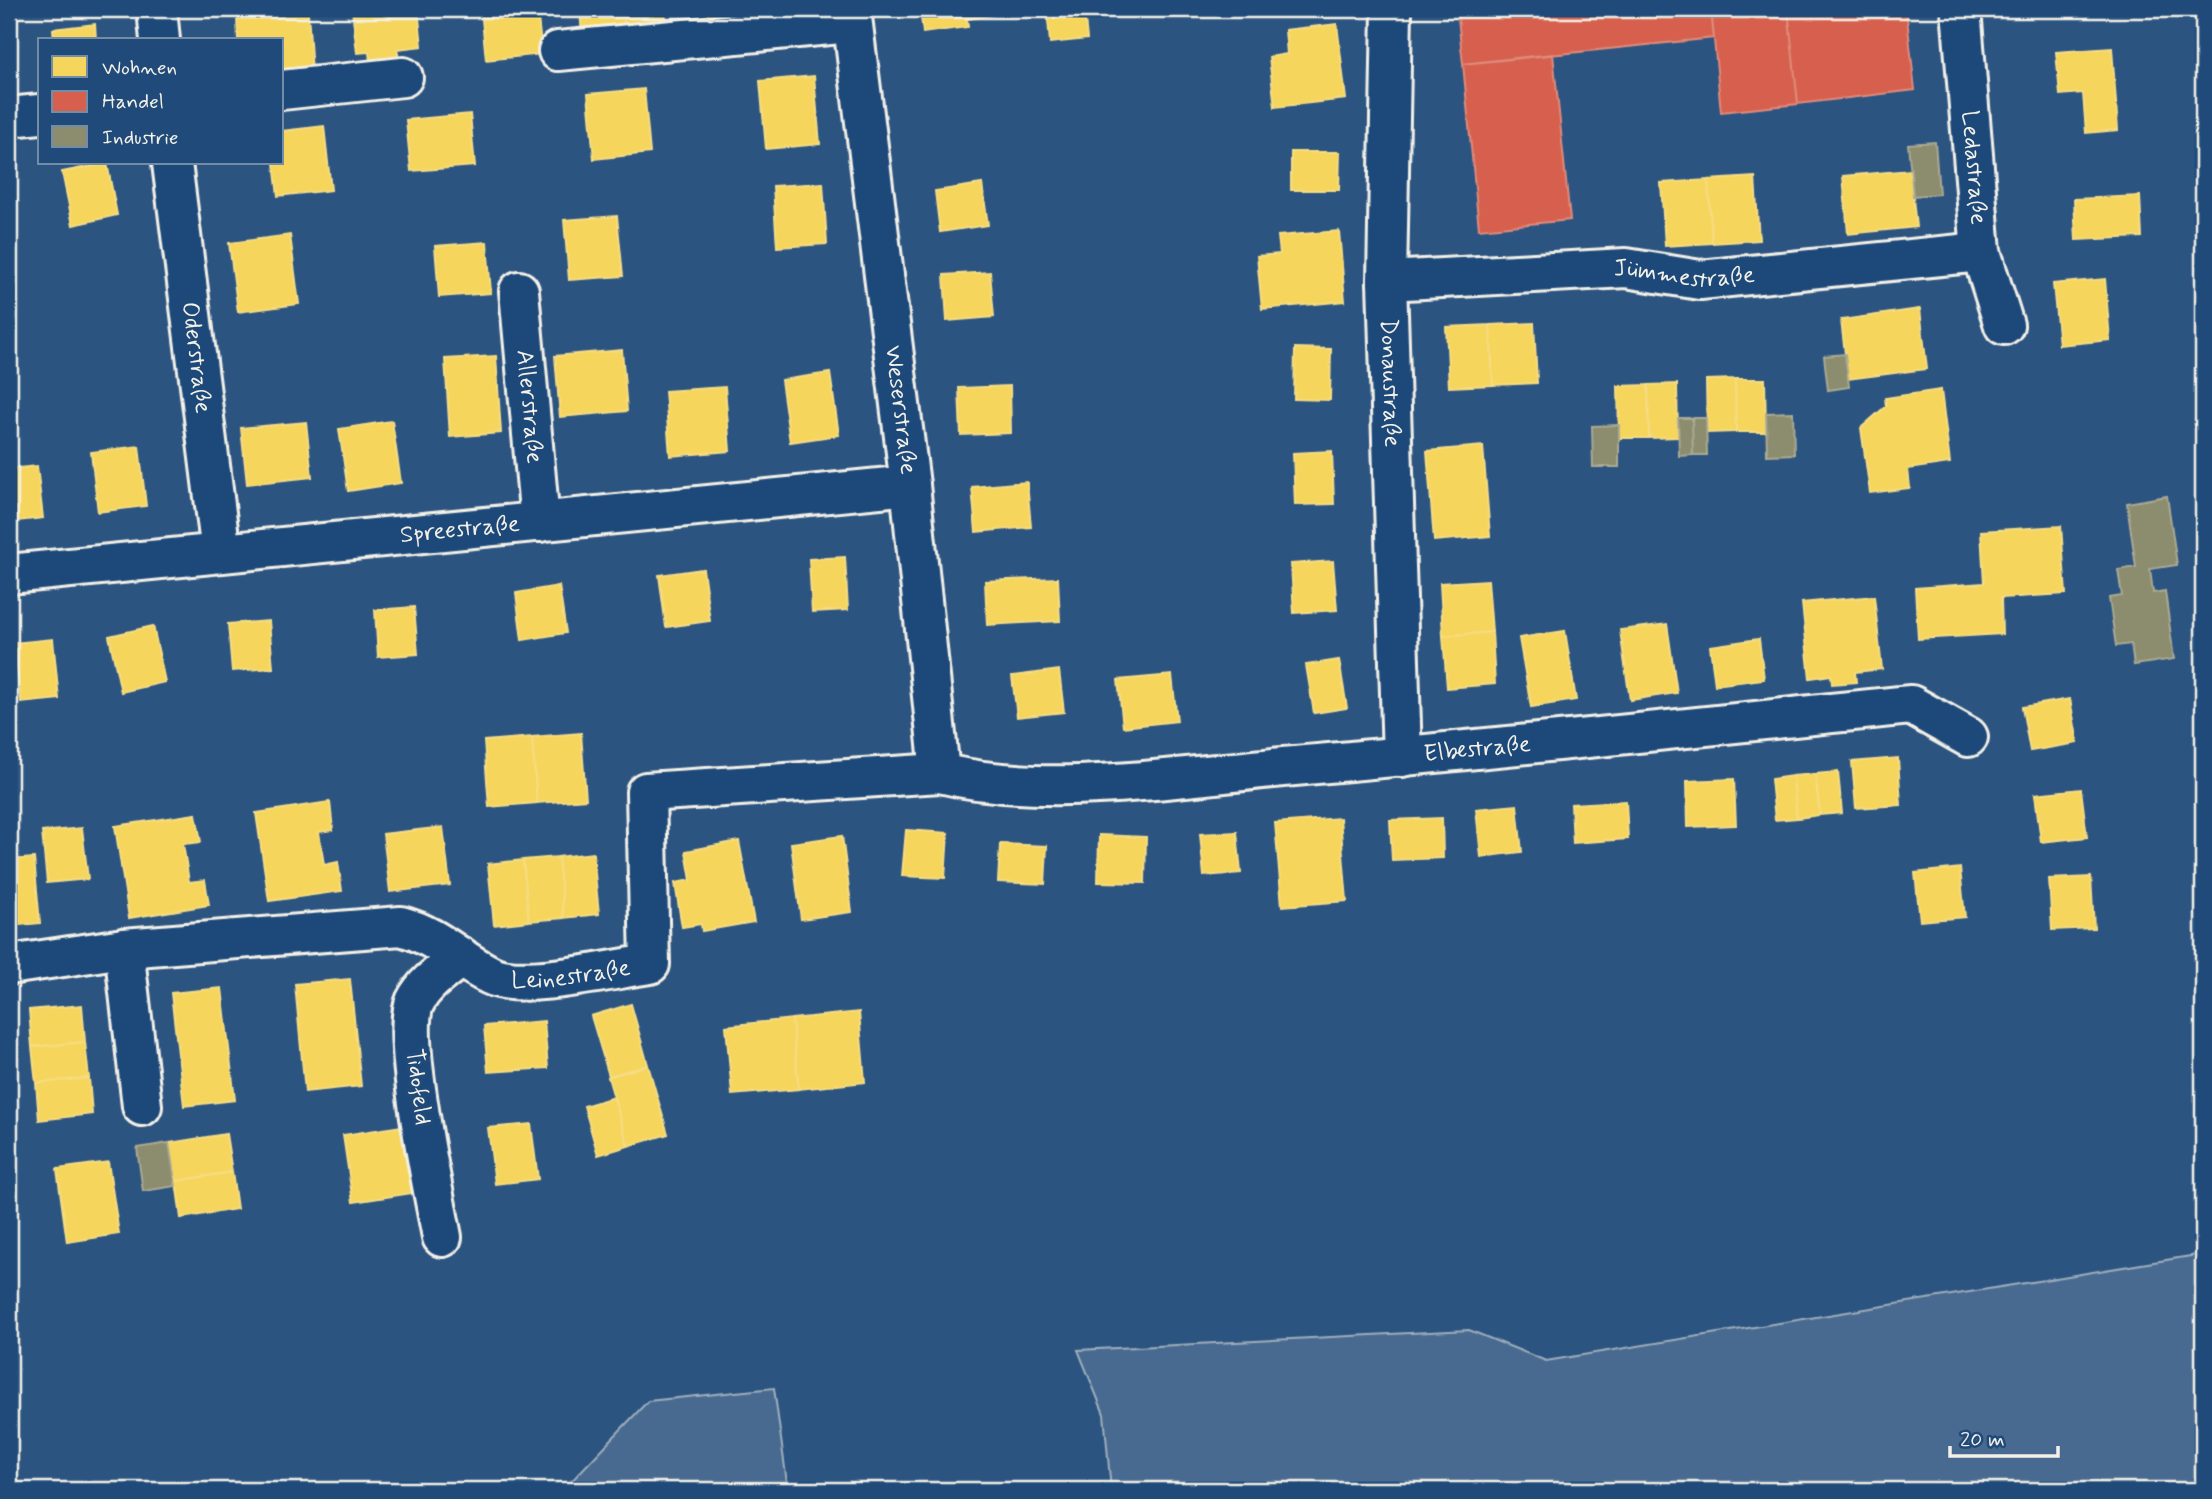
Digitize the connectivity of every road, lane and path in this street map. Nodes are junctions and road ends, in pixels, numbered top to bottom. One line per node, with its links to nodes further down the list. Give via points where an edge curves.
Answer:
1 (157, 9): 5 (street)
2 (1392, 9): 13 (street, Donaustraße)
3 (1961, 9): 12 (street, Ledastraße)
4 (851, 16): 6 (street); 16 (street, Weserstraße)
5 (160, 38)
6 (558, 51)
7 (403, 77): 8 (street)
8 (284, 90)
9 (38, 114): 10 (street)
10 (9, 117)
11 (172, 164): 18 (street, Oderstraße)
12 (1981, 252): 13 (street, Jümmestraße, via 1700,280 1626,268); 15 (street, Ledastraße)
13 (1387, 281): 21 (street, Donaustraße)
14 (519, 291): 17 (street, Allerstraße)
15 (2004, 325)
16 (910, 485): 17 (street, Spreestraße); 22 (street, Weserstraße)
17 (540, 522): 18 (street, Spreestraße)
18 (221, 553): 19 (street, Spreestraße)
19 (9, 574)
20 (1968, 737): 21 (street, Elbestraße, via 1911,705)
21 (1402, 757): 22 (street, Elbestraße, via 1101,783 977,782)
22 (940, 773): 24 (street, Leinestraße, via 646,792 650,964 513,981 492,977)
23 (124, 948): 24 (street, Leinestraße, via 401,926 439,940); 25 (street, Leinestraße); 26 (street)
24 (461, 957): 27 (street, Tidofeld, via 424,987 414,1005 411,1028)
25 (9, 965)
26 (142, 1106)
27 (442, 1237)

